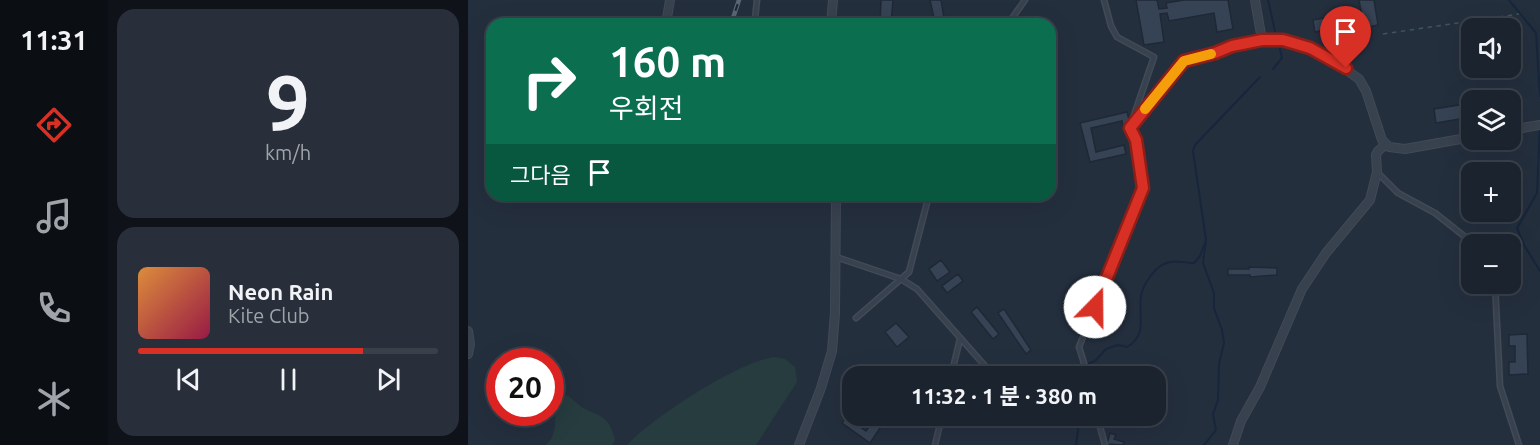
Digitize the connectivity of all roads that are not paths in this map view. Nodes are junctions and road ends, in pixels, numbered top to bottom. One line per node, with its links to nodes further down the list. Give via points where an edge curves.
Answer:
1 (670, 0): 7 (street)
2 (757, 0): 8 (lane)
3 (833, 0): 9 (street)
4 (1025, 0): 10 (lane)
5 (1104, 0): 13 (lane, via 1117,37 1154,57)
6 (1255, 0): 11 (street)
7 (667, 18)
8 (755, 18)
9 (832, 18)
10 (1012, 18)
11 (1262, 40): 13 (street, via 1184,61); 16 (street, via 1310,48 1359,79)
12 (1540, 124): 14 (street)
13 (1130, 128): 30 (lane, via 1136,140 1143,188 1079,347)
14 (1521, 128)
15 (1461, 139): 16 (street, via 1405,149)
16 (1385, 145): 17 (street, via 1376,155)
17 (1377, 172): 20 (lane, via 1398,193 1435,213); 36 (street, via 1367,205 1326,253 1302,289)
18 (836, 201): 21 (street)
19 (928, 201): 22 (lane, via 911,268)
20 (1461, 234)
21 (836, 257): 22 (lane); 33 (street, via 832,351)
22 (901, 279): 24 (lane); 26 (lane)
23 (1495, 294): 37 (lane, via 1500,386)
24 (856, 318)
25 (468, 331): 27 (street)
26 (960, 338): 28 (lane); 29 (lane)
27 (468, 354)
28 (953, 366)
29 (985, 366)
30 (1085, 366)
31 (940, 426): 34 (lane)
32 (1100, 426): 35 (lane)
33 (799, 445)
34 (935, 445)
35 (1105, 445)
36 (1233, 445)
37 (1519, 445)

